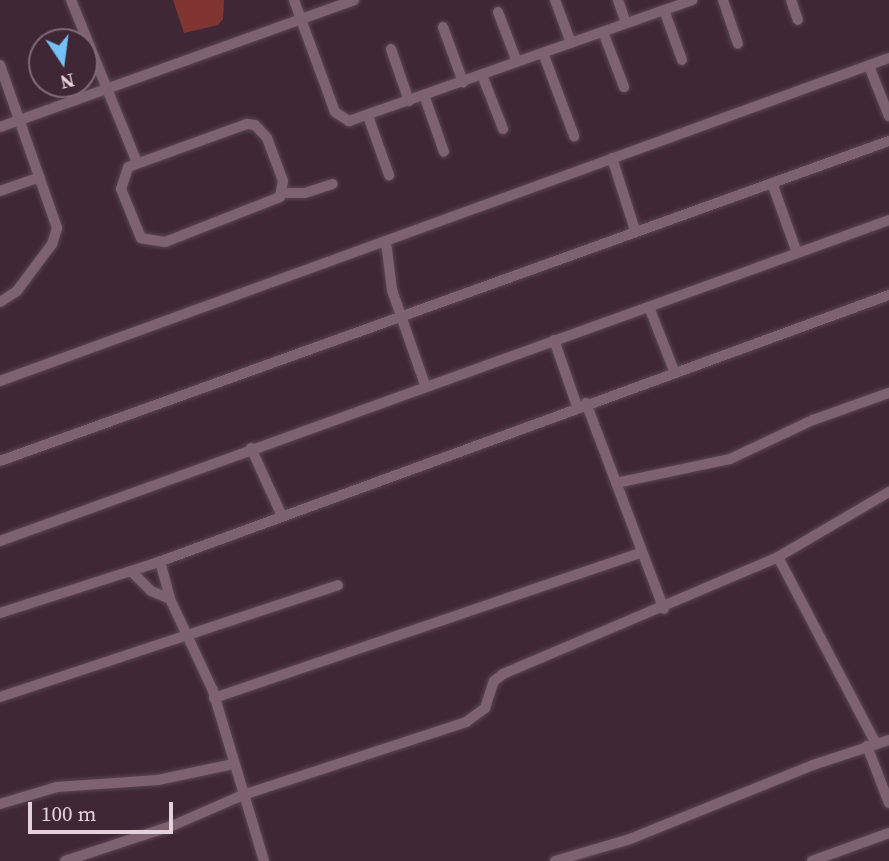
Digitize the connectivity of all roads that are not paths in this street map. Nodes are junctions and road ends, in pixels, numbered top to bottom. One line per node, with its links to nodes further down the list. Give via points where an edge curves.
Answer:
1 (71, 0): 29 (street)
2 (294, 0): 12 (street)
3 (354, 0): 12 (street)
4 (555, 0): 17 (street)
5 (618, 0): 14 (street)
6 (692, 0): 9 (street)
7 (723, 0): 18 (street)
8 (791, 0): 13 (street)
9 (677, 3): 10 (street)
10 (664, 10): 14 (street); 22 (street)
11 (498, 12): 23 (street)
12 (300, 20): 29 (street); 32 (street, via 338,117 349,121)
13 (798, 20)
14 (626, 23): 16 (street)
15 (443, 27): 27 (street)
16 (603, 32): 17 (street); 28 (street)
17 (571, 43): 20 (street)
18 (738, 44)
19 (391, 49): 31 (street)
20 (543, 53): 23 (street); 37 (street)
21 (889, 58): 25 (street)
22 (682, 60)
23 (517, 62): 26 (street)
24 (0, 65): 34 (street)
25 (869, 66): 33 (street); 40 (street)
26 (482, 75): 27 (street); 36 (street)
27 (463, 82): 30 (street)
28 (624, 87)
29 (105, 89): 34 (street); 41 (street)
30 (424, 95): 31 (street); 39 (street)
31 (409, 101): 32 (street)
32 (368, 116): 42 (street)
33 (889, 116)
34 (19, 120): 35 (street); 43 (street)
35 (0, 127)
36 (503, 129)
37 (574, 136)
38 (889, 141): 44 (street)
39 (444, 152)
40 (612, 158): 49 (street); 50 (street)
41 (136, 160): 47 (street, via 237,125 255,125 267,138); 47 (street, via 123,172 121,189 138,233 148,242 165,242 274,201)
42 (389, 175)
43 (40, 177): 46 (street); 53 (street, via 56,222 55,236 17,291)
44 (772, 183): 49 (street); 51 (street)
45 (333, 184): 47 (street, via 305,193)
46 (0, 191)
47 (283, 193)
48 (889, 220): 51 (street)
49 (635, 230): 55 (street)
50 (386, 242): 55 (street); 58 (street)
51 (797, 253): 54 (street)
52 (889, 296): 57 (street)
53 (0, 302)
54 (649, 307): 56 (street); 57 (street)
55 (400, 316): 59 (street); 63 (street)
56 (554, 340): 59 (street); 61 (street)
57 (675, 373): 61 (street)
58 (0, 381)
59 (425, 385): 62 (street)
60 (889, 393): 64 (street, via 813,420 730,458)
61 (581, 405): 64 (street); 66 (street)
62 (251, 448): 66 (street); 67 (street)
63 (0, 461)
64 (616, 483): 68 (street)
65 (889, 492): 69 (street)
66 (282, 516): 70 (street)
67 (0, 541)
68 (640, 553): 74 (street); 78 (street)
69 (778, 557): 74 (street); 80 (street)
70 (160, 561): 71 (street); 73 (street)
71 (131, 571): 73 (street, via 151,591); 75 (street)
72 (338, 585): 76 (street)
73 (170, 599): 76 (street)
74 (664, 609): 82 (street, via 503,674 494,681 485,708 466,722)
75 (0, 612)
76 (188, 634): 77 (street, via 93,670); 78 (street)
77 (0, 697)
78 (214, 698): 81 (street)
79 (889, 740): 80 (street)
80 (871, 745): 83 (street); 89 (street, via 656,830)
81 (233, 764): 82 (street); 84 (street, via 158,779 57,787)
82 (243, 795): 86 (street); 88 (street)
83 (889, 803)
84 (0, 804)
85 (889, 832): 90 (street)
86 (84, 858): 87 (street)
87 (65, 861)
88 (264, 861)
89 (555, 861)
90 (812, 861)

